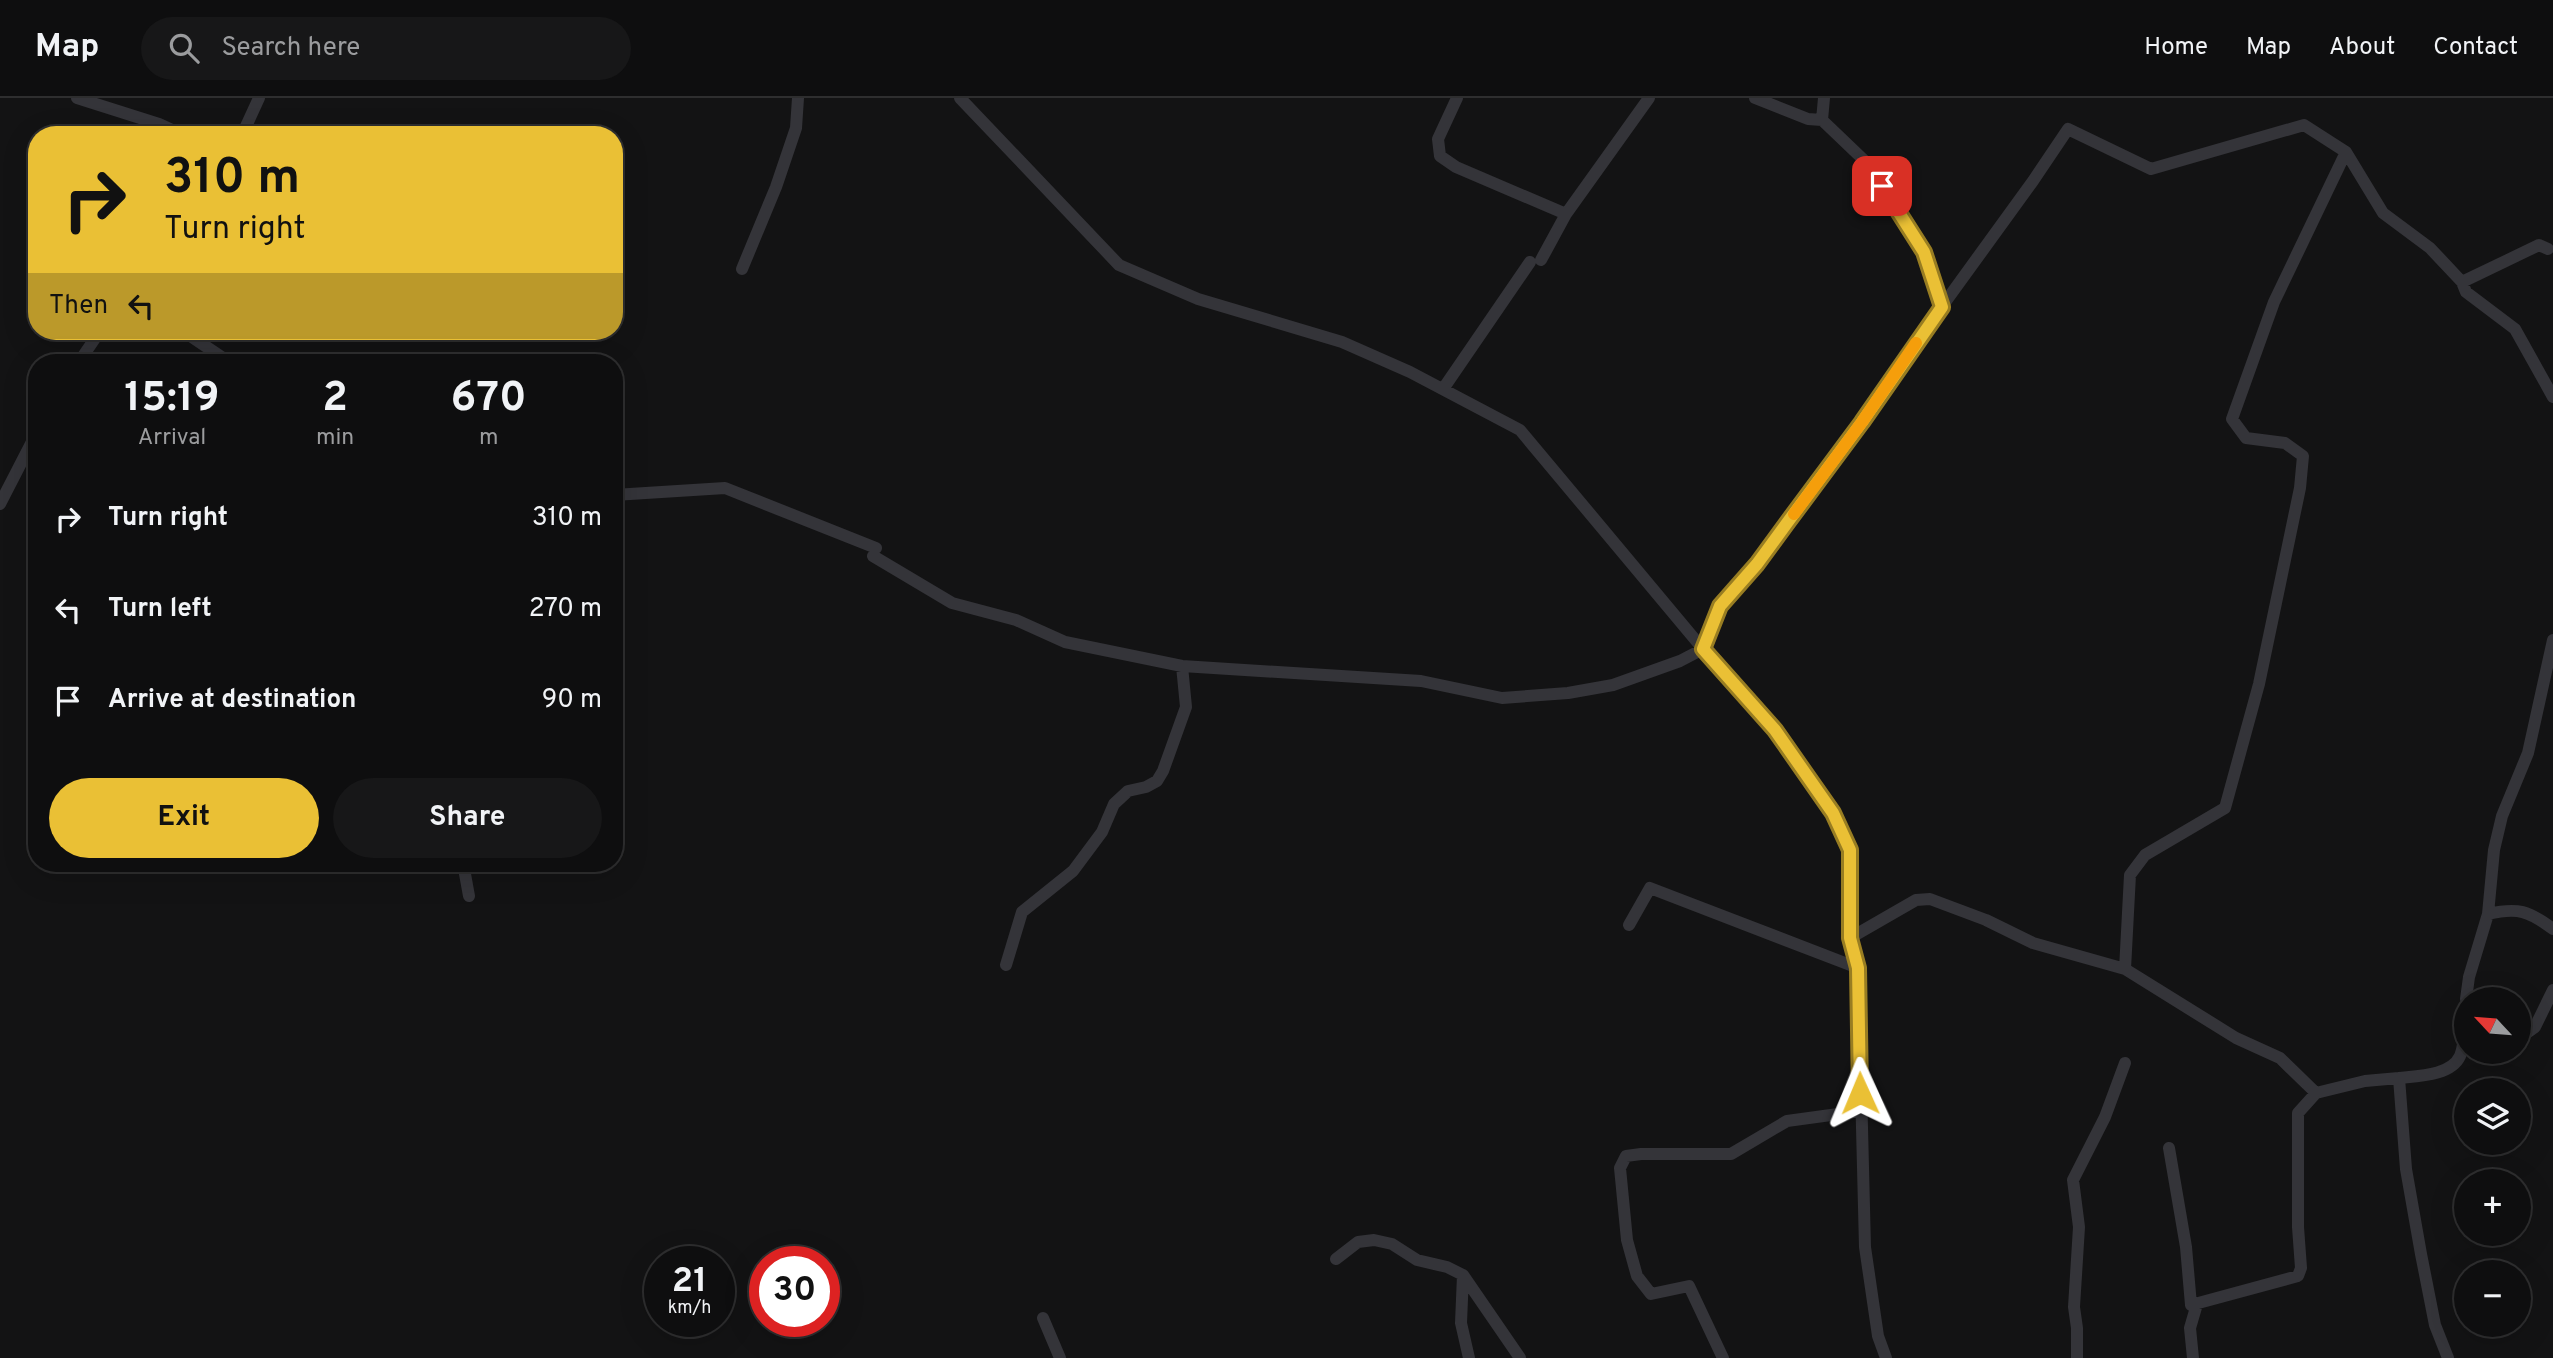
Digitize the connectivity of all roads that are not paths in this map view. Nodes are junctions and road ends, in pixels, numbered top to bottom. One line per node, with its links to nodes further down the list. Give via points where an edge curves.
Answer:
1 (77, 98): 10 (street)
2 (259, 98): 11 (street)
3 (798, 98): 15 (street, via 796,128)
4 (960, 98): 20 (street, via 1119,265 1198,299 1342,342)
5 (1457, 98): 13 (street, via 1437,139 1440,156)
6 (1649, 98): 13 (street)
7 (1755, 98): 9 (street)
8 (1825, 98): 9 (street)
9 (1822, 120): 17 (street, via 1868,164 1924,252)
10 (163, 126)
11 (246, 126)
12 (2346, 152): 16 (street, via 2382,213 2430,248); 17 (street, via 2304,125 2151,169 2068,130); 36 (street, via 2274,302 2232,419 2246,438 2285,443 2303,456 2259,684 2225,808 2145,855 2130,876)
13 (1566, 214): 20 (street)
14 (2548, 249): 16 (street, via 2539,245)
15 (742, 269)
16 (2462, 282): 21 (street, via 2466,292 2515,329)
17 (1942, 307): 26 (street, via 1757,564 1720,606)
18 (196, 340): 19 (street)
19 (217, 354)
20 (1443, 388): 26 (street, via 1520,430)
21 (2553, 397)
22 (28, 449): 24 (street)
23 (623, 494): 27 (street, via 725,488 875,552 952,603 1016,620 1065,642)
24 (0, 503)
25 (2553, 640): 30 (street, via 2528,752 2502,816)
26 (1703, 649): 27 (street, via 1613,685 1502,698 1421,681); 33 (street, via 1775,730 1833,813 1850,850)
27 (1182, 666): 34 (street, via 1186,707 1163,771 1157,780 1128,791 1114,804 1102,832 1073,871 1022,912)
28 (465, 872): 29 (street)
29 (469, 896)
30 (2488, 914): 32 (street, via 2507,909 2532,913); 37 (street)
31 (1629, 925): 35 (street, via 1650,888)
32 (2553, 929)
33 (1850, 938): 35 (street); 36 (street, via 1916,900 1930,899 2033,943)
34 (1006, 965)
35 (1858, 968): 44 (street)
36 (2125, 970): 43 (street, via 2236,1038 2280,1058)
37 (2468, 987)
38 (2553, 990): 39 (street)
39 (2531, 1030)
40 (2125, 1063): 55 (street, via 2105,1117 2073,1180 2079,1227 2074,1307)
41 (2454, 1064): 42 (street, via 2424,1076)
42 (2399, 1078): 43 (street); 57 (street, via 2410,1193 2430,1304)
43 (2316, 1093): 48 (street, via 2298,1112 2298,1276)
44 (1860, 1111): 53 (street, via 1787,1121 1731,1154 1626,1156 1620,1168 1627,1240 1637,1276 1651,1294 1689,1286); 54 (street, via 1865,1247 1878,1336)
45 (2168, 1148): 48 (street)
46 (1336, 1259): 47 (street, via 1358,1242 1374,1240)
47 (1462, 1275): 51 (street, via 1461,1323); 52 (street)
48 (2191, 1305): 56 (street, via 2197,1304 2190,1328)
49 (1043, 1318): 50 (street)
50 (1060, 1358)
51 (1469, 1358)
52 (1520, 1358)
53 (1723, 1358)
54 (1886, 1358)
55 (2077, 1358)
56 (2193, 1358)
57 (2448, 1358)

